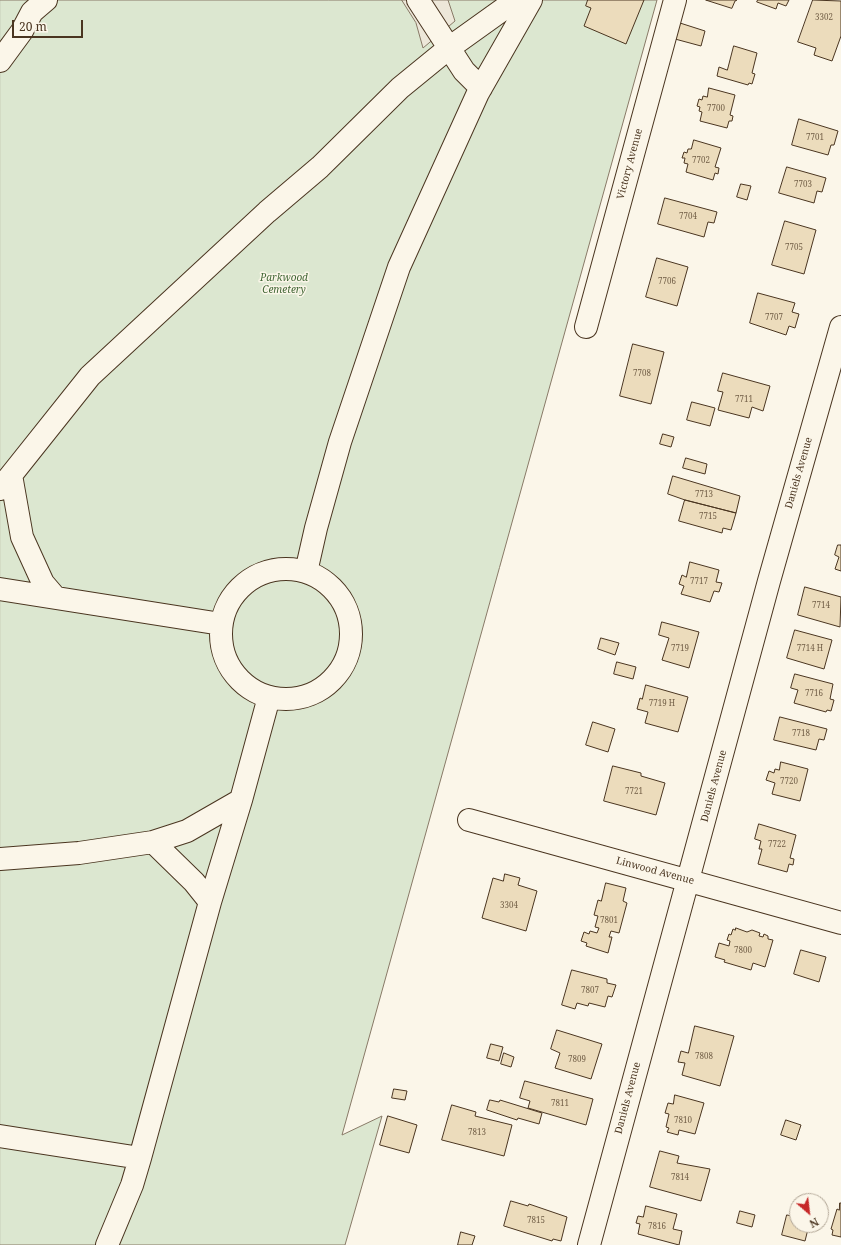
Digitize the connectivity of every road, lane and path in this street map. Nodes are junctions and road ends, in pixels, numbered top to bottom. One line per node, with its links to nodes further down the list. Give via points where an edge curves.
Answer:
1 (418, 0): 6 (street)
2 (516, 0): 6 (street)
3 (531, 0): 8 (street)
4 (675, 0): 9 (street, Victory Avenue)
5 (37, 4): 7 (street, via 22,31)
6 (449, 48): 8 (street, via 464,71); 11 (street, via 400,88 320,167 262,217 90,376)
7 (0, 61)
8 (481, 88): 12 (street, via 399,267 340,442)
9 (586, 327)
10 (841, 327): 21 (street, Daniels Avenue)
11 (5, 482): 14 (street, via 22,537 43,583)
12 (306, 572): 15 (street, via 288,569 269,572 252,579 237,591 227,606); 16 (street, via 324,582 338,595 345,607 351,633 348,653 340,671 326,686 308,696 289,700)
13 (0, 589): 14 (street)
14 (54, 597): 15 (street)
15 (221, 624): 16 (street, via 224,656 231,670 254,692)
16 (269, 697): 17 (street)
17 (241, 800): 19 (street, via 187,831); 22 (street)
18 (469, 820): 21 (street, Linwood Avenue)
19 (153, 842): 20 (street, via 80,853); 22 (street, via 194,882)
20 (0, 859)
21 (688, 880): 23 (street, Linwood Avenue); 27 (street, Daniels Avenue)
22 (210, 902): 25 (street)
23 (841, 923)
24 (0, 1136): 25 (street)
25 (140, 1158): 26 (street, via 132,1185)
26 (107, 1245)
27 (589, 1245)

